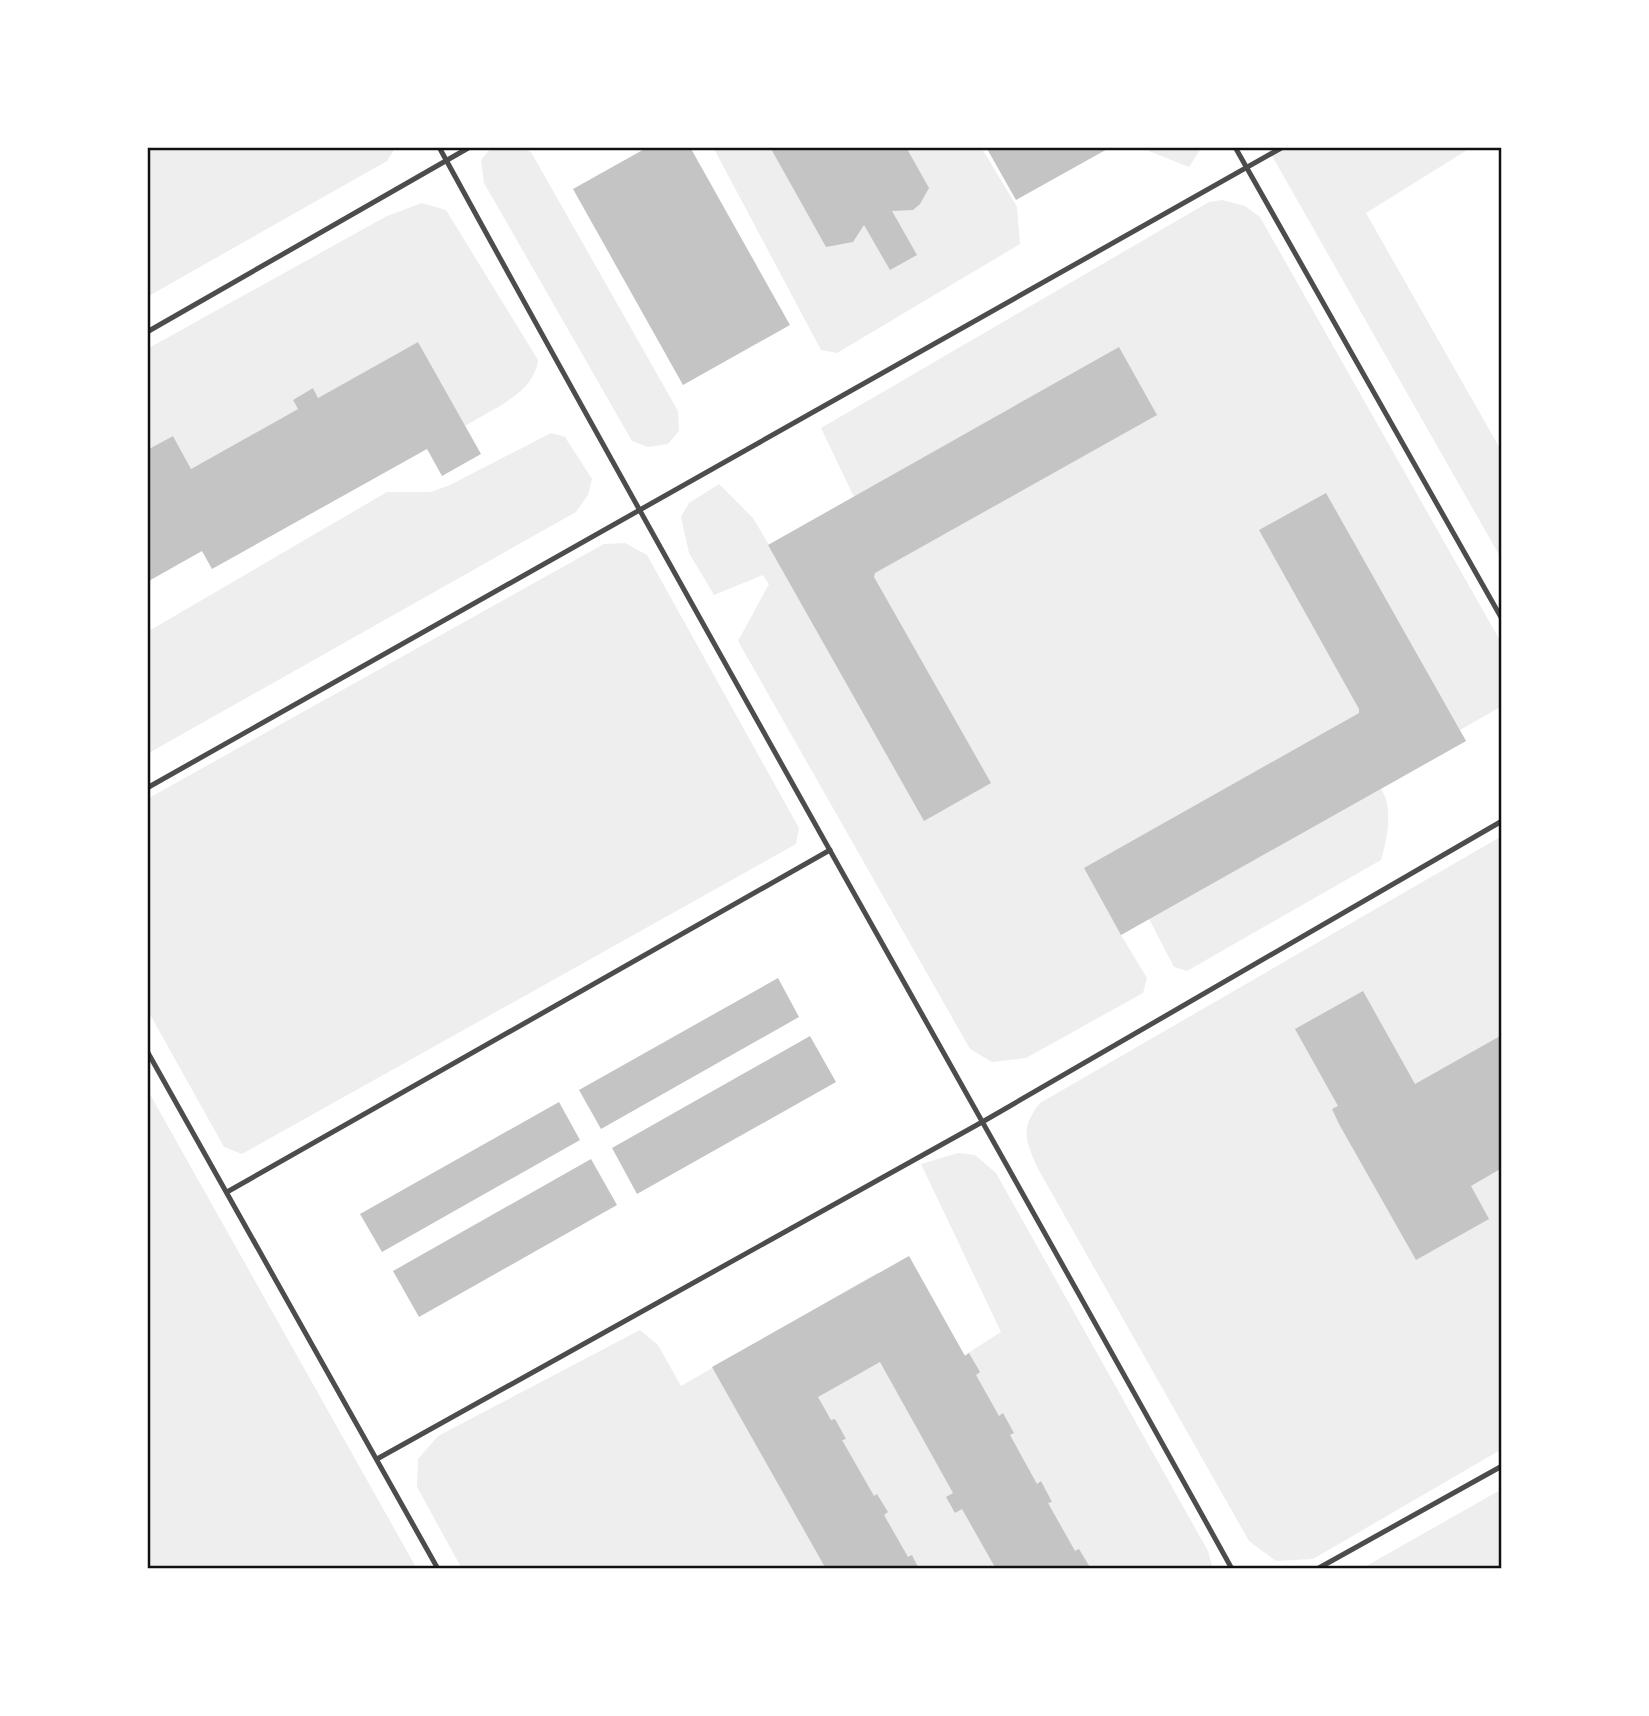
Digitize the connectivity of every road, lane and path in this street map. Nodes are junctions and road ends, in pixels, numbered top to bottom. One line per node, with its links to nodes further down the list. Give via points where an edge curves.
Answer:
1 (439, 147): 5 (lane)
2 (470, 147): 5 (lane)
3 (1236, 147): 6 (lane)
4 (1283, 147): 6 (lane)
5 (446, 161): 7 (lane); 8 (lane)
6 (1247, 168): 8 (lane); 9 (lane)
7 (147, 332)
8 (639, 512): 10 (lane); 12 (lane)
9 (1502, 619)
10 (147, 789)
11 (1502, 821): 14 (lane)
12 (830, 850): 14 (lane); 15 (lane)
13 (147, 1051): 15 (lane)
14 (984, 1121): 16 (lane); 19 (lane)
15 (227, 1192): 16 (lane)
16 (377, 1459): 18 (lane)
17 (1502, 1466): 20 (lane)
18 (438, 1569)
19 (1231, 1569)
20 (1317, 1569)

